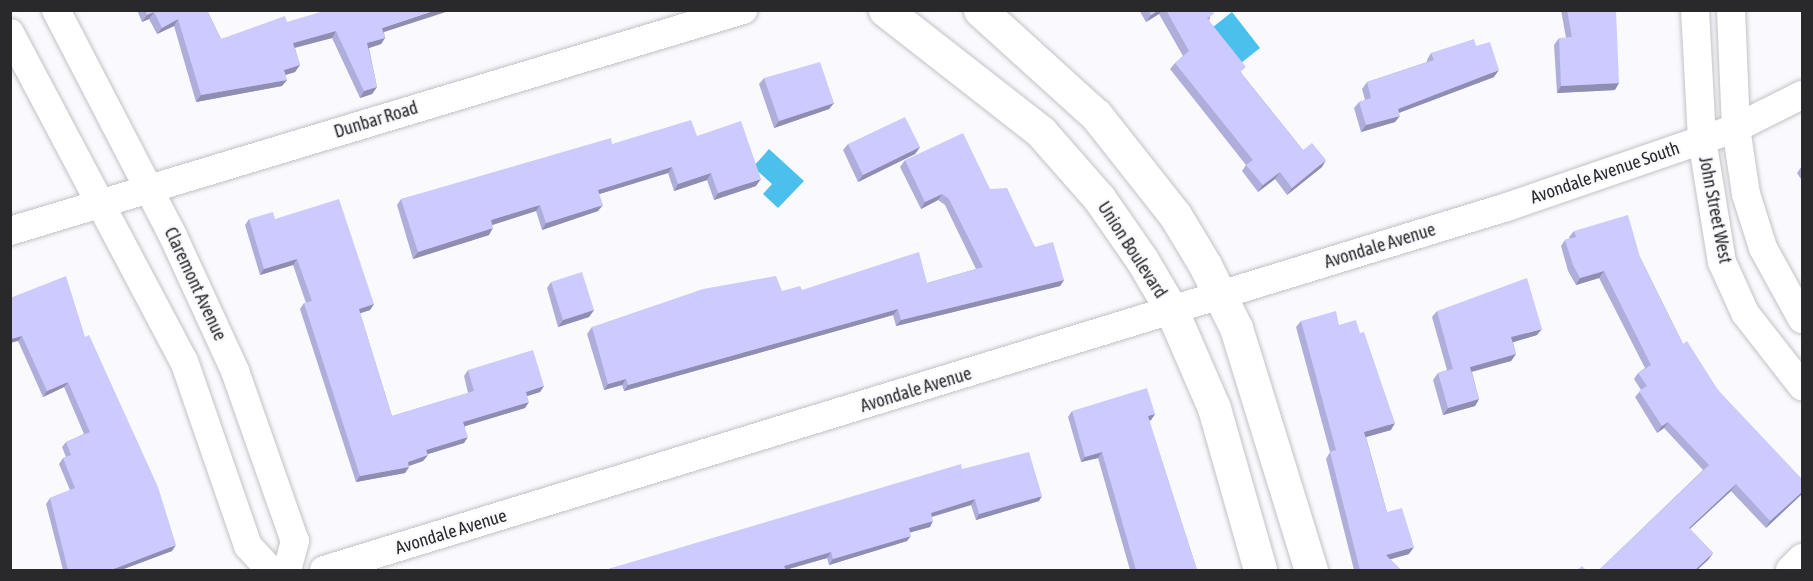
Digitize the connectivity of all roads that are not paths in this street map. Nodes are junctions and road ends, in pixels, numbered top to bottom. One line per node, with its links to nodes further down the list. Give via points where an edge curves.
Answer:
1 (56, 10): 11 (street, Claremont Avenue)
2 (742, 10): 11 (street, Dunbar Road)
3 (885, 10): 16 (street, Union Boulevard, via 1041,132 1098,198)
4 (980, 10): 15 (street, via 1096,116 1175,215)
5 (1695, 10): 10 (street, John Street West)
6 (1731, 10): 9 (street, John Street West)
7 (10, 33): 12 (street)
8 (1803, 95): 9 (street, Avondale Avenue South)
9 (1736, 128): 10 (street, Avondale Avenue South); 17 (street, John Street West, via 1746,194 1763,248)
10 (1702, 139): 13 (street, Avondale Avenue South); 18 (street, John Street West, via 1722,262 1745,313)
11 (147, 189): 12 (street, Dunbar Road); 21 (street, Claremont Avenue, via 239,382 296,541)
12 (103, 203): 14 (street, Dunbar Road); 20 (street, via 184,361 248,546)
13 (1507, 207): 15 (street, Avondale Avenue)
14 (10, 231)
15 (1222, 296): 16 (street, Avondale Avenue); 24 (street)
16 (1172, 311): 22 (street, Avondale Avenue); 23 (street, Union Boulevard, via 1214,408)
17 (1803, 318)
18 (1803, 386)
19 (1803, 558): 25 (street)
20 (270, 570)
21 (287, 570)
22 (324, 570)
23 (1260, 570)
24 (1311, 570)
25 (1790, 570)

